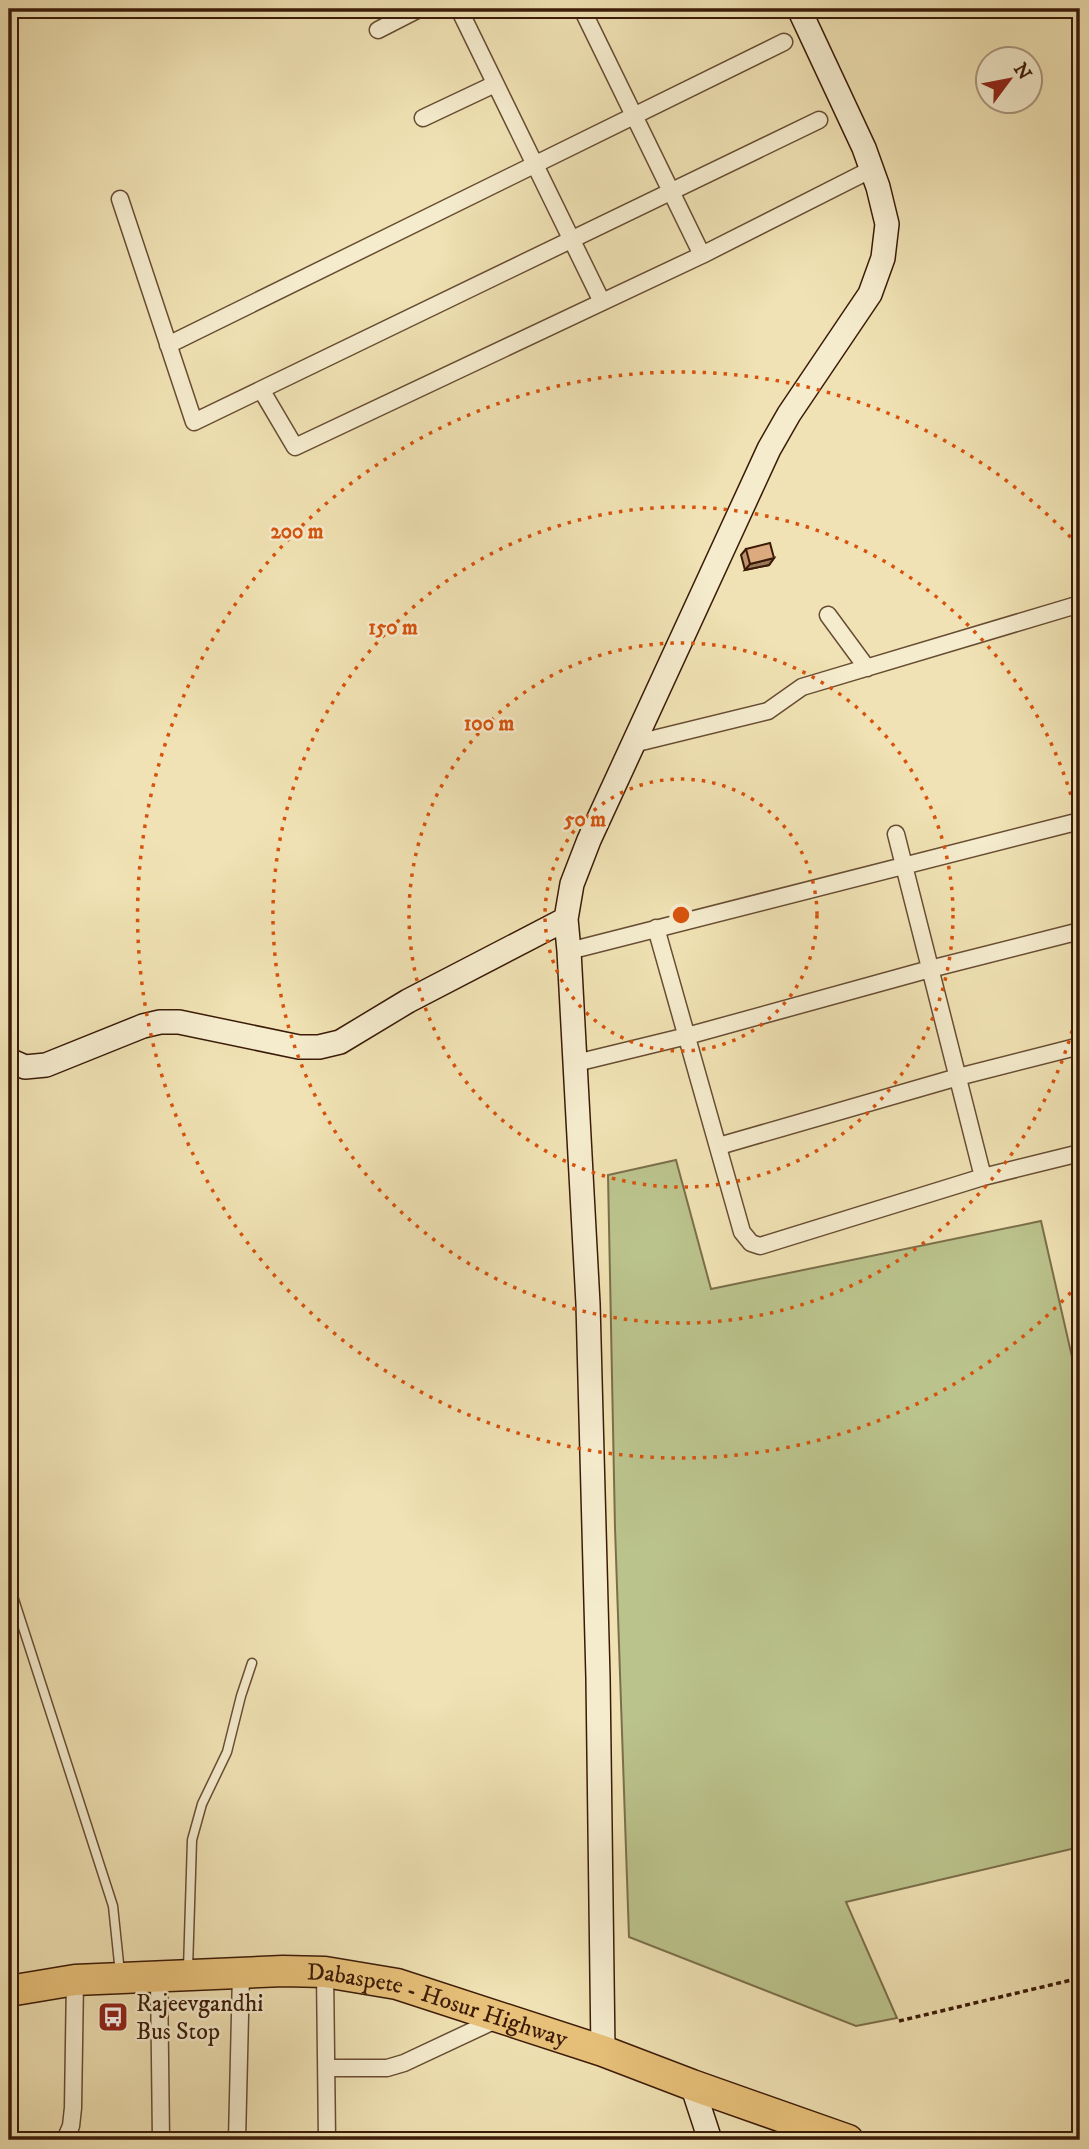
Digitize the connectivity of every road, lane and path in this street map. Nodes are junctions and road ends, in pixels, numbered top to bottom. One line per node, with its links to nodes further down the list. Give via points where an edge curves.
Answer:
1 (419, 9): 5 (street)
2 (458, 9): 7 (street)
3 (582, 9): 8 (street)
4 (799, 9): 12 (street)
5 (378, 30)
6 (784, 42): 8 (street)
7 (495, 84): 9 (street); 11 (street)
8 (634, 116): 11 (street); 13 (street)
9 (423, 118)
10 (819, 120): 13 (street)
11 (534, 165): 15 (street); 18 (street)
12 (872, 169): 16 (street); 23 (street, via 887,224 883,258 870,294 769,449)
13 (671, 192): 15 (street); 16 (street)
14 (120, 199): 18 (street)
15 (571, 240): 17 (street); 19 (street)
16 (702, 255): 17 (street)
17 (602, 302): 19 (street, via 295,447)
18 (168, 345): 19 (street, via 194,422)
19 (262, 391)
20 (1080, 604): 22 (street)
21 (828, 615): 22 (street)
22 (867, 668): 23 (street, via 802,687 768,711)
23 (633, 744): 27 (street, via 572,884)
24 (1080, 821): 26 (street)
25 (896, 834): 26 (street)
26 (904, 866): 28 (street); 31 (street)
27 (566, 919): 30 (street); 34 (street, via 408,1001 340,1042 299,1048 160,1022 46,1065 25,1067)
28 (656, 928): 30 (street); 32 (street)
29 (1080, 931): 31 (street)
30 (569, 951): 35 (street)
31 (930, 969): 32 (street); 36 (street)
32 (687, 1036): 35 (street); 37 (street)
33 (1080, 1046): 36 (street)
34 (9, 1060)
35 (576, 1063): 51 (street, via 588,1304)
36 (958, 1077): 37 (street); 39 (street)
37 (719, 1146): 39 (street, via 742,1233 760,1246)
38 (1080, 1153): 39 (street)
39 (983, 1177)
40 (9, 1584): 46 (lane, via 113,1906)
41 (252, 1663): 44 (lane, via 227,1752 202,1804 192,1840)
42 (325, 1972): 43 (highway, Dabaspete - Hosur Highway); 49 (highway, Dabaspete - Hosur Highway, via 397,1984); 52 (street)
43 (241, 1974): 44 (highway, Dabaspete - Hosur Highway); 56 (street)
44 (173, 1977): 46 (highway, Dabaspete - Hosur Highway); 55 (street)
45 (1080, 1978): 50 (path)
46 (121, 1979): 47 (highway, Dabaspete - Hosur Highway)
47 (75, 1980): 48 (highway, Dabaspete - Hosur Highway); 54 (street, via 73,2108)
48 (9, 1991)
49 (500, 2018): 51 (highway, Dabaspete - Hosur Highway); 52 (street, via 387,2068)
50 (899, 2021)
51 (603, 2051): 53 (highway, Dabaspete - Hosur Highway)
52 (328, 2068): 57 (street)
53 (692, 2085): 58 (street); 59 (highway, Dabaspete - Hosur Highway)
54 (65, 2140)
55 (161, 2140)
56 (237, 2140)
57 (327, 2140)
58 (710, 2140)
59 (848, 2140)

